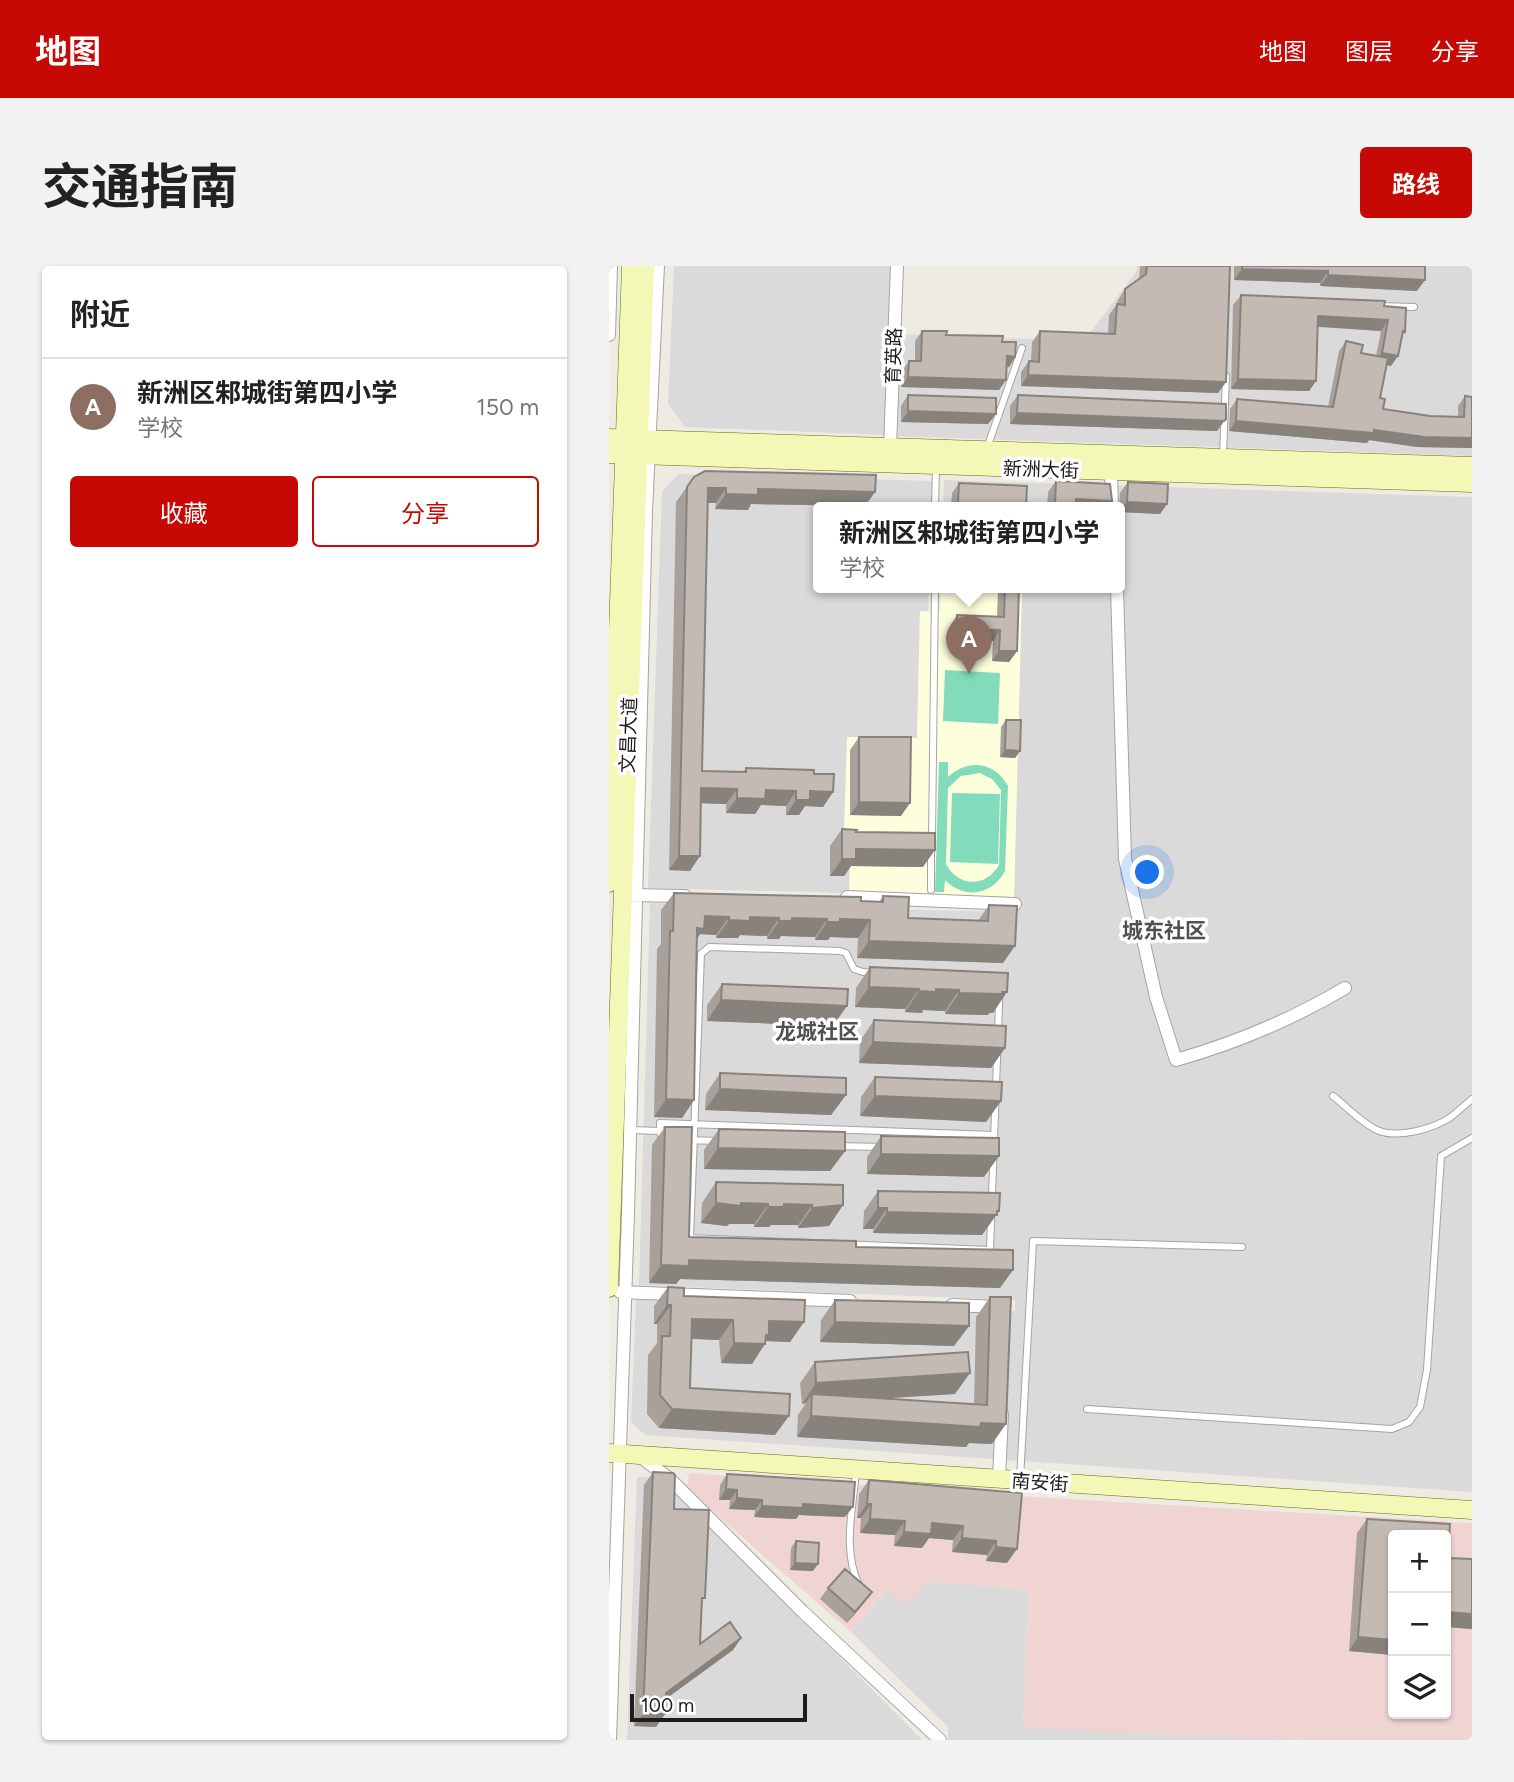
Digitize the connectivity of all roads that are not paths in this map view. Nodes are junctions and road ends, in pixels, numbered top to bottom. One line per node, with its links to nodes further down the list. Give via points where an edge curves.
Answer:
1 (611, 266): 8 (street)
2 (631, 266): 11 (main road, 文昌大道)
3 (645, 266): 11 (main road, 文昌大道)
4 (658, 266): 11 (street)
5 (897, 266): 12 (street, 育英路)
6 (1374, 306): 7 (lane)
7 (1414, 307)
8 (609, 335)
9 (1022, 348): 13 (lane)
10 (1226, 365): 14 (lane)
11 (630, 447): 12 (main road, 新洲大街); 15 (main road, 新洲大街); 23 (main road, 文昌大道); 25 (main road, 文昌大道)
12 (890, 447): 13 (main road, 新洲大街)
13 (986, 450): 14 (main road, 新洲大街)
14 (1223, 458): 16 (main road, 新洲大街)
15 (936, 465): 17 (main road, 新洲大街); 19 (lane)
16 (1472, 466)
17 (1111, 471): 18 (main road, 新洲大街); 20 (street)
18 (1472, 483)
19 (935, 502)
20 (1112, 502)
21 (935, 593): 24 (lane)
22 (1117, 593): 29 (street, via 1125,859 1156,997 1176,1060 1267,1029)
23 (609, 883)
24 (931, 890)
25 (630, 895): 26 (street); 33 (main road, 文昌大道)
26 (703, 897)
27 (831, 898): 28 (street)
28 (1016, 904)
29 (1345, 988)
30 (1333, 1096): 31 (lane, via 1374,1129 1387,1133 1439,1124)
31 (1472, 1099)
32 (694, 1124): 34 (lane, via 660,1123); 35 (lane); 35 (lane, via 704,949 827,951 846,953 854,969 863,972 1000,977); 39 (lane)
33 (622, 1130): 34 (lane); 46 (main road, 文昌大道)
34 (660, 1131): 37 (lane, via 660,1139)
35 (994, 1135): 44 (lane)
36 (1472, 1138): 51 (lane, via 1441,1156 1427,1370 1420,1407 1409,1422 1392,1429)
37 (671, 1140)
38 (682, 1140): 39 (lane)
39 (693, 1140): 40 (lane); 44 (lane, via 690,1238 990,1250)
40 (721, 1142)
41 (830, 1145): 42 (lane)
42 (884, 1147)
43 (980, 1151): 44 (lane)
44 (993, 1151)
45 (1242, 1247): 55 (lane, via 1033,1241)
46 (614, 1290): 47 (street); 52 (street)
47 (857, 1301)
48 (938, 1304): 49 (street, via 1006,1307)
49 (1006, 1320)
50 (1003, 1400): 54 (street)
51 (1087, 1409)
52 (622, 1454): 53 (main road, 南安街); 58 (street); 59 (street, via 670,1479)
53 (857, 1469): 54 (main road, 南安街); 57 (lane, via 850,1550)
54 (999, 1479): 55 (main road, 南安街)
55 (1020, 1480): 56 (main road, 南安街)
56 (1472, 1510)
57 (863, 1591)
58 (610, 1740)
59 (940, 1740)

